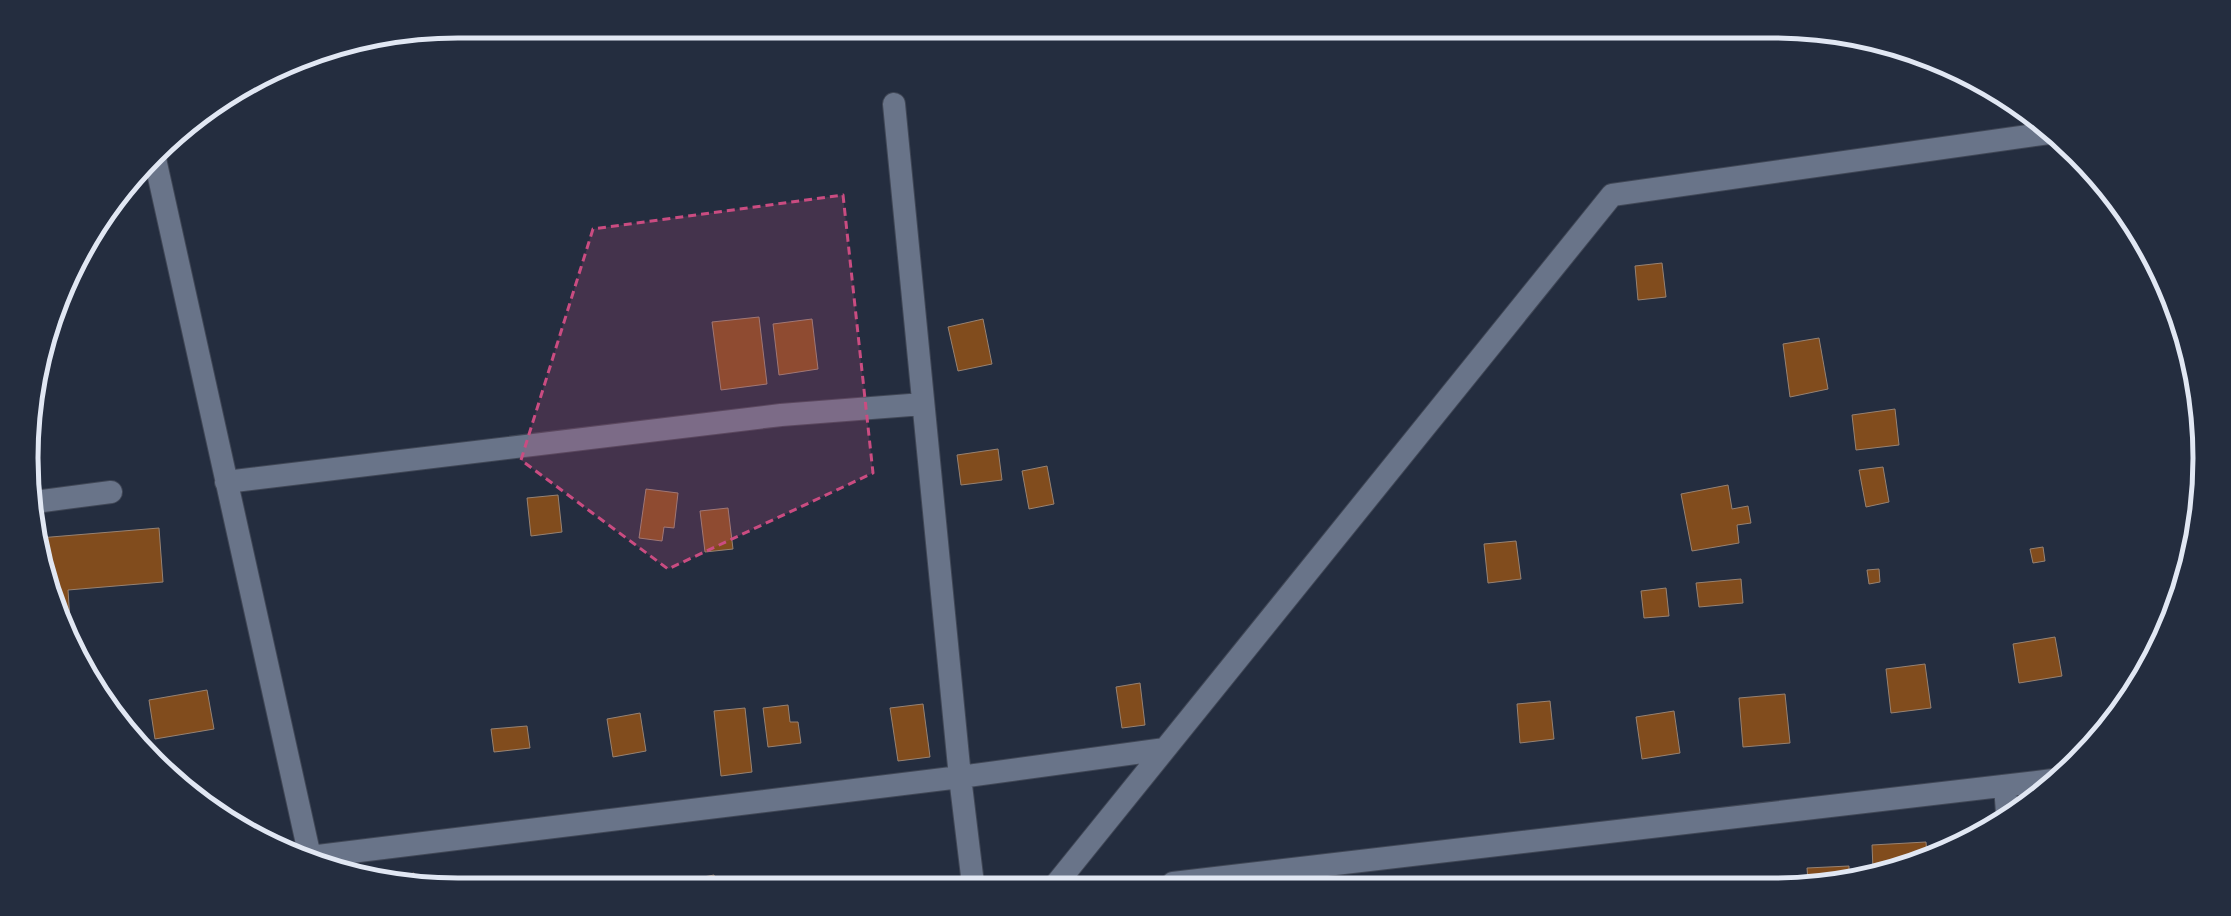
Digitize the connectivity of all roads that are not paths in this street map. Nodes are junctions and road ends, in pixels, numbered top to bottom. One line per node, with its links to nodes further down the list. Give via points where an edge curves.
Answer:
1 (894, 104): 4 (street)
2 (2040, 134): 8 (street, via 1612,195)
3 (156, 166): 5 (street)
4 (923, 404): 5 (street, via 781,415); 9 (street)
5 (226, 482): 13 (street)
6 (112, 492): 7 (street)
7 (41, 501)
8 (1165, 749): 9 (street); 16 (street)
9 (960, 777): 14 (street); 15 (street)
10 (2041, 782): 11 (street)
11 (2005, 786): 12 (street); 17 (street)
12 (2007, 807)
13 (309, 850)
14 (322, 856)
15 (972, 878)
16 (1061, 878)
17 (1216, 878)

